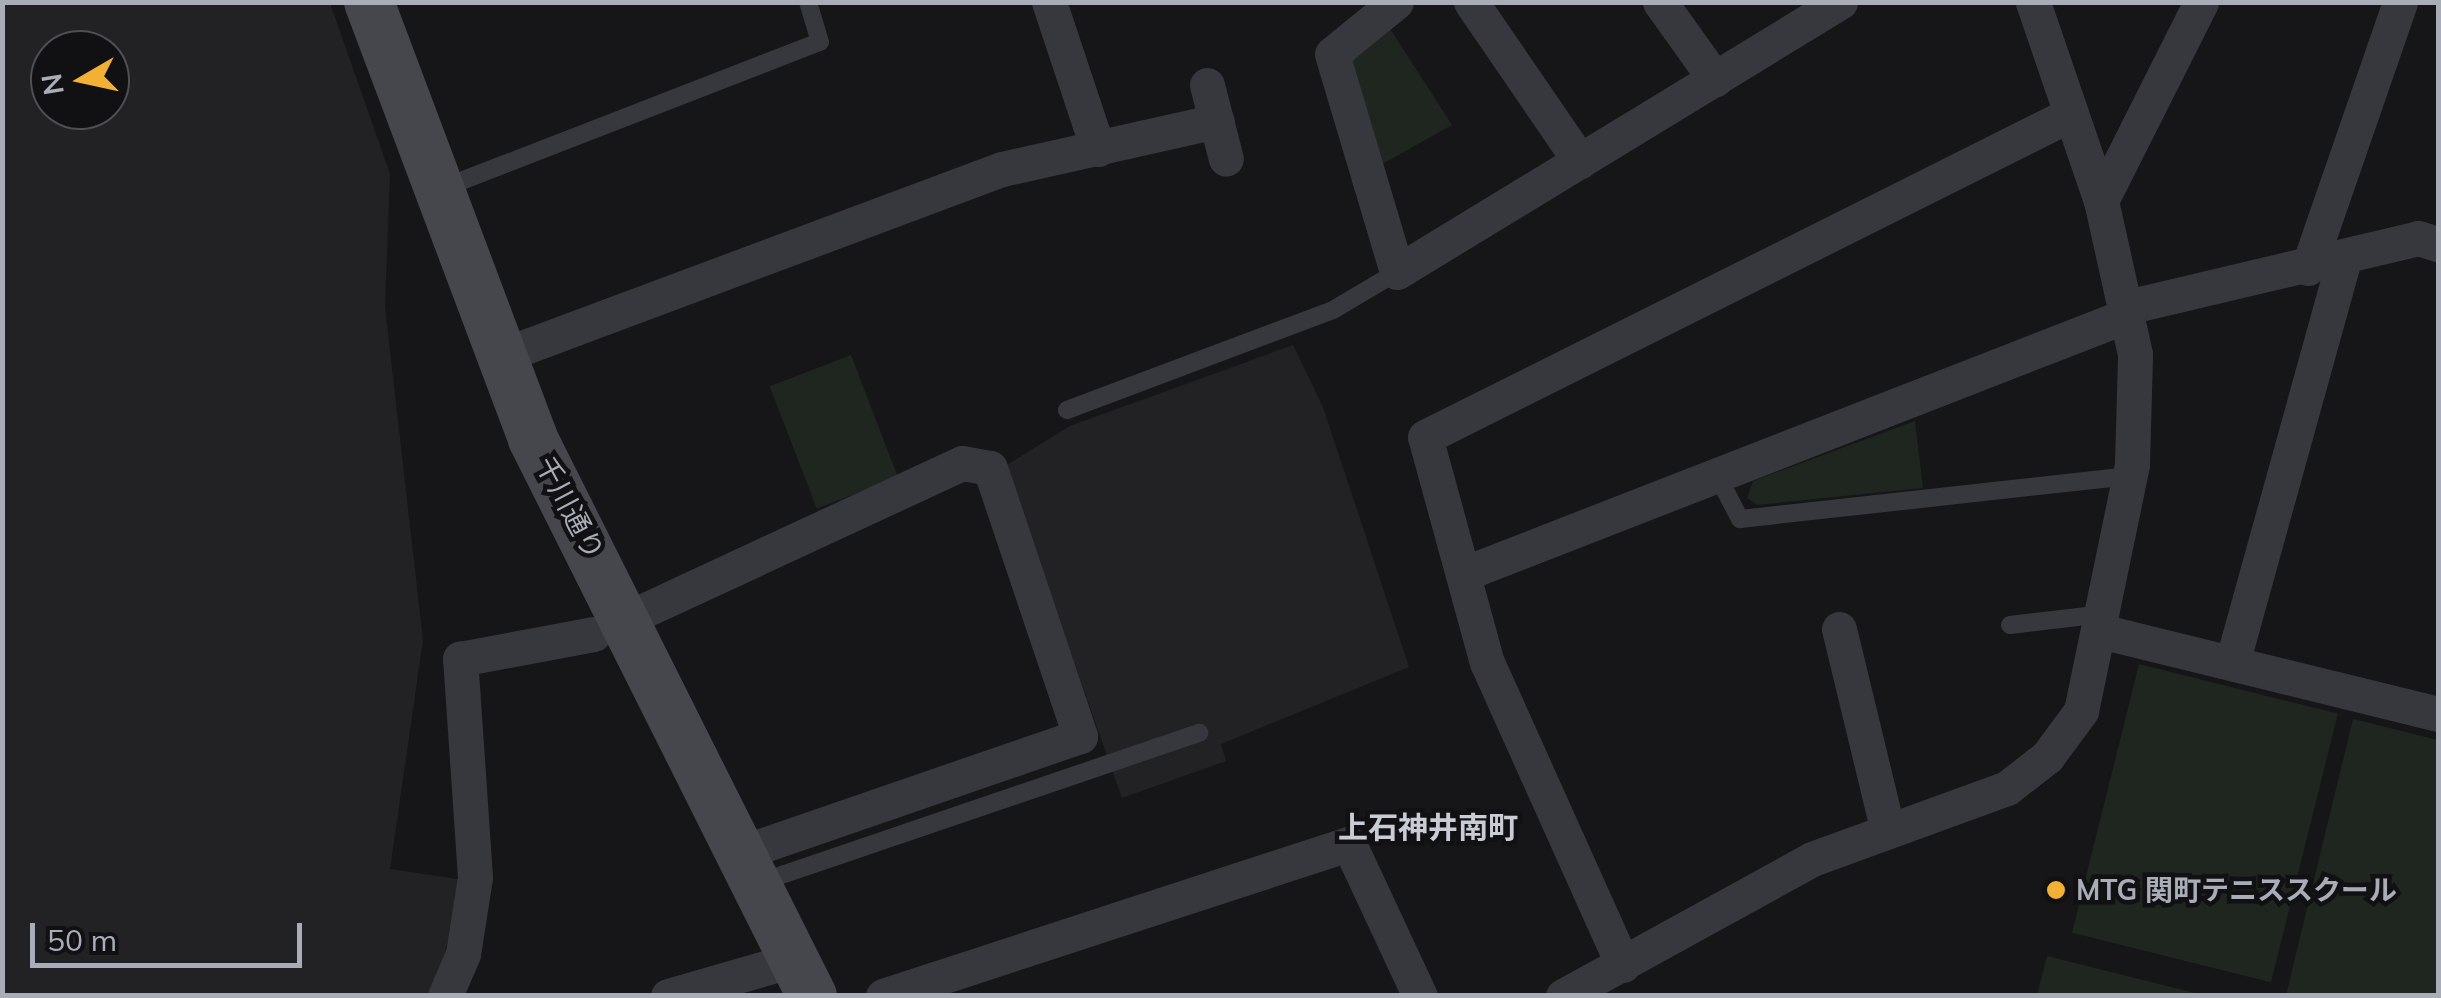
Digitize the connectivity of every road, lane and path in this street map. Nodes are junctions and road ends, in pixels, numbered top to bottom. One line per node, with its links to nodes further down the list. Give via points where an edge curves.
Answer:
1 (369, 2): 18 (main road, 千川通り)
2 (808, 2): 18 (lane, via 820,42)
3 (1049, 2): 15 (street)
4 (1396, 2): 23 (street, via 1332,54)
5 (1471, 2): 17 (street)
6 (1660, 2): 11 (street)
7 (1840, 2): 11 (street)
8 (2033, 2): 13 (street)
9 (2201, 2): 19 (street)
10 (2400, 2): 22 (street)
11 (1715, 79): 17 (street)
12 (1207, 85): 14 (street)
13 (2071, 114): 19 (street); 29 (street, via 1425,438)
14 (1216, 121): 15 (street); 16 (street)
15 (1098, 149): 25 (street, via 1002,169)
16 (1226, 159)
17 (1580, 161): 23 (street)
18 (438, 190): 25 (main road, 千川通り)
19 (2101, 201): 24 (street)
20 (2438, 244): 21 (street, via 2418,238)
21 (2344, 258): 22 (street); 34 (street)
22 (2308, 268): 24 (street)
23 (1397, 272): 26 (lane, via 1333,310)
24 (2128, 311): 27 (street); 28 (street)
25 (498, 357): 32 (main road, 千川通り)
26 (1067, 410)
27 (1717, 475): 28 (lane, via 1740,519); 29 (street)
28 (2130, 476): 30 (street)
29 (1463, 574): 39 (street, via 1487,663)
30 (2102, 622): 31 (lane); 34 (street); 37 (street, via 2080,711 2047,757 2007,788)
31 (2010, 624)
32 (611, 626): 38 (main road, 千川通り); 38 (street, via 962,462 990,468 1080,736); 41 (street, via 460,659 475,877 463,954)
33 (1839, 629): 37 (street)
34 (2232, 663): 35 (street)
35 (2438, 714)
36 (1200, 732): 38 (lane)
37 (1887, 828): 39 (street)
38 (744, 870): 40 (main road, 千川通り)
39 (1623, 965): 45 (street)
40 (803, 978): 42 (street)
41 (445, 996)
42 (668, 996)
43 (883, 996): 44 (street, via 1349,844)
44 (1420, 996)
45 (1563, 996)

